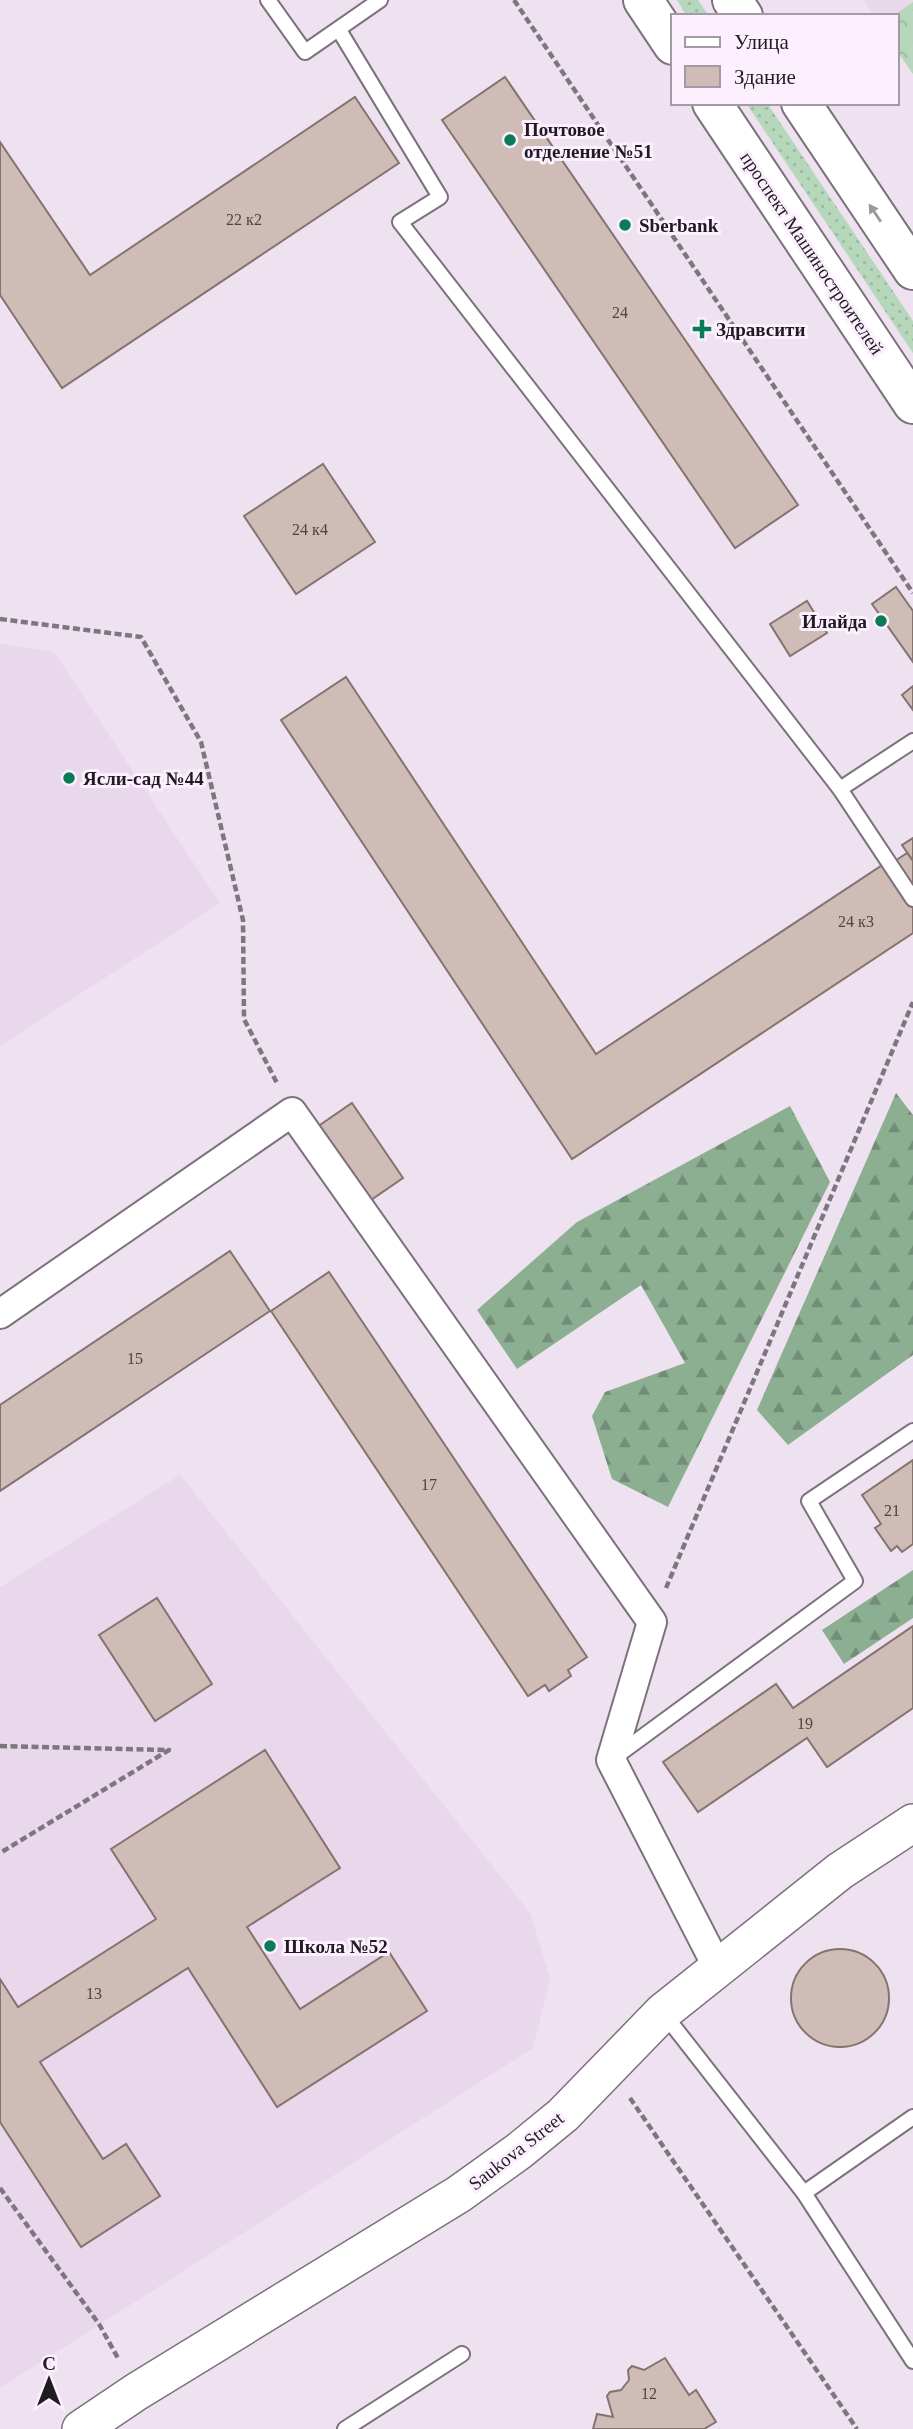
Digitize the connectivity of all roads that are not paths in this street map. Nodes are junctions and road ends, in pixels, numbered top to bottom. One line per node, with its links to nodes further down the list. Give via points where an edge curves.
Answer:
1 (268, 0): 4 (lane, via 304,52)
2 (380, 0): 4 (lane)
3 (643, 0): 5 (main road)
4 (340, 30): 11 (lane, via 440,197 400,222)
5 (671, 42)
6 (713, 105): 9 (main road, проспект Машиностроителей)
7 (803, 105): 8 (main road, one-way to 7)
8 (913, 270)
9 (913, 404)
10 (913, 741): 11 (lane)
11 (840, 789): 12 (lane)
12 (913, 899)
13 (0, 1314): 15 (street, via 292,1112 652,1622)
14 (913, 1431): 15 (lane, via 809,1501 855,1581)
15 (611, 1760): 17 (street)
16 (913, 1823): 17 (street, Saukova Street, via 840,1871)
17 (719, 1970): 18 (street, Saukova Street)
18 (663, 2012): 20 (lane); 23 (street, Saukova Street, via 563,2115 459,2194)
19 (913, 2117): 20 (lane)
20 (804, 2193): 22 (lane)
21 (462, 2354): 24 (lane)
22 (913, 2361)
23 (81, 2429)
24 (345, 2429)

